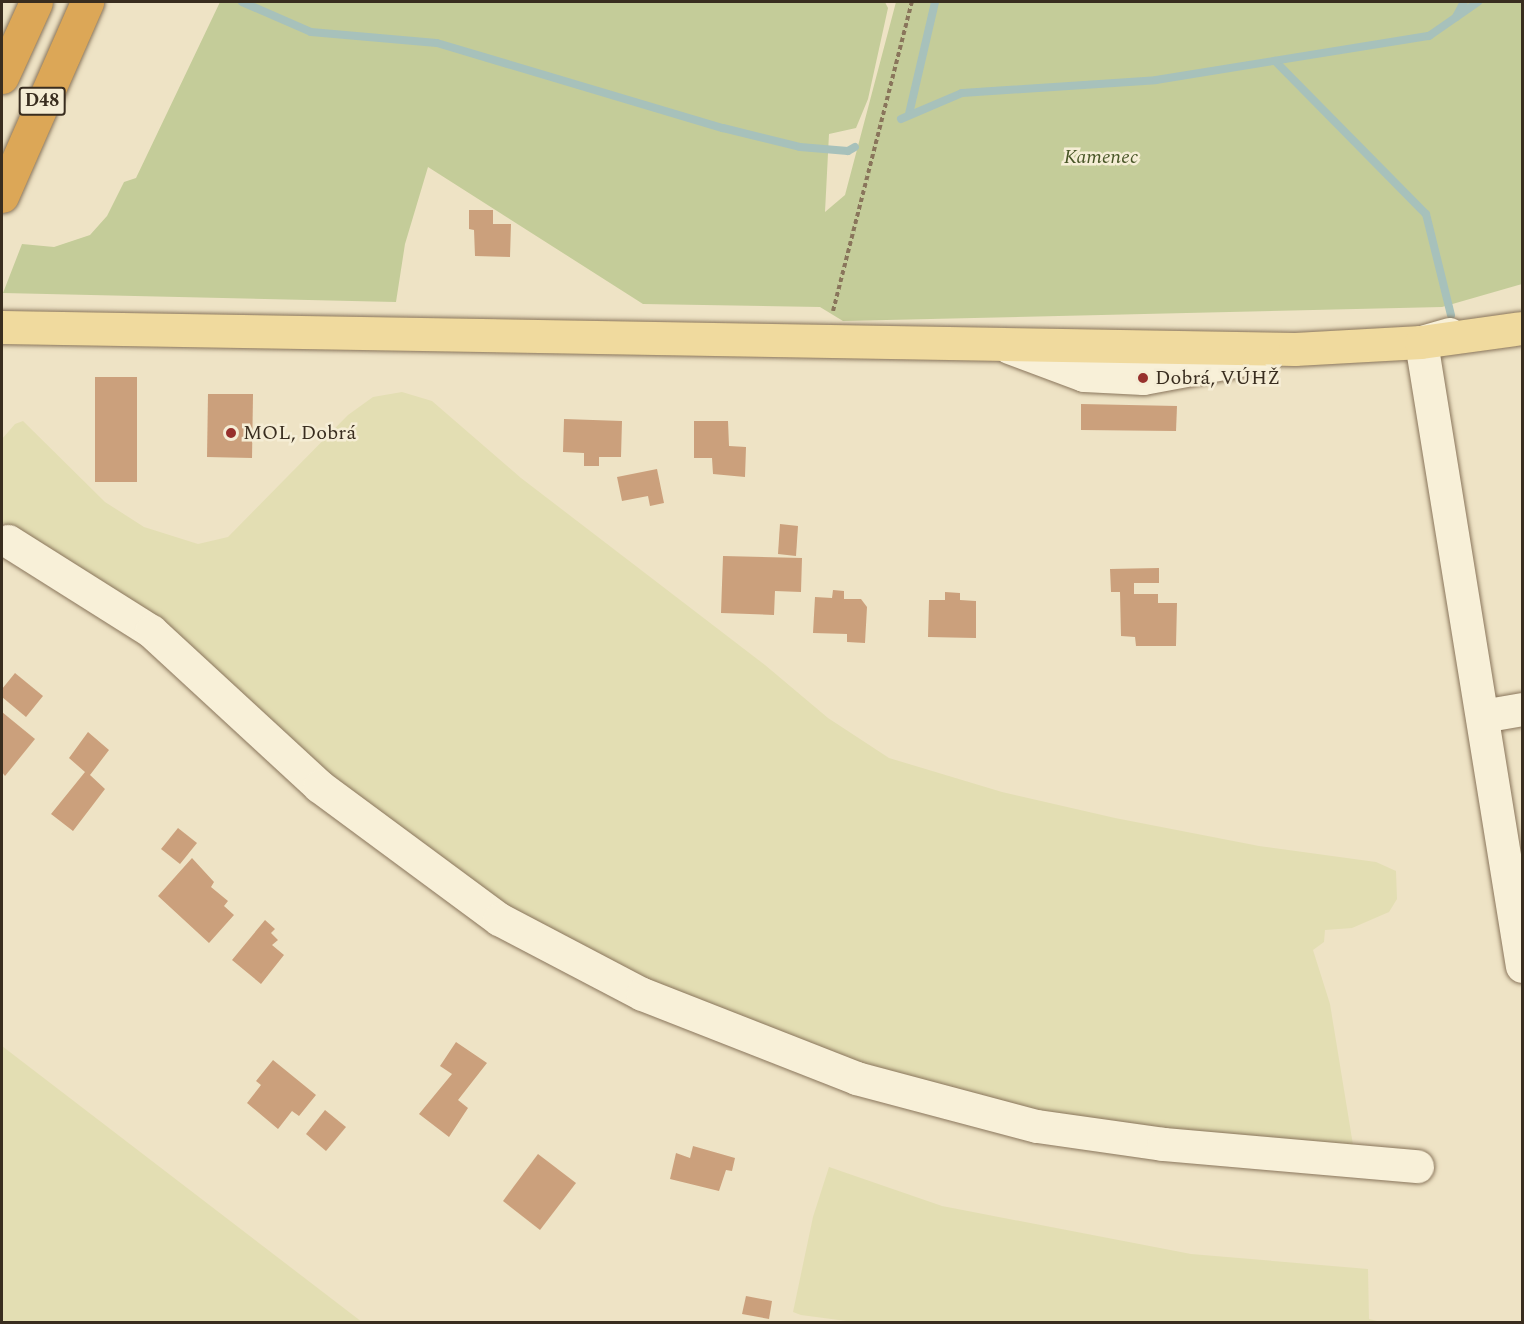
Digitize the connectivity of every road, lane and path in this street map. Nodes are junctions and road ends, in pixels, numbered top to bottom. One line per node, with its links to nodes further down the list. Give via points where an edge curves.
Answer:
1 (36, 2): 4 (highway, D48)
2 (87, 2): 5 (highway, D48)
3 (912, 2): 9 (path)
4 (2, 77)
5 (2, 196)
6 (1522, 315): 10 (lane)
7 (2, 327): 9 (main road)
8 (1522, 328): 10 (main road)
9 (825, 341): 10 (main road, via 1295,350)
10 (1421, 342): 13 (lane)
11 (8, 541): 16 (lane, via 151,631 319,786 499,919 642,994 856,1078 1037,1126 1163,1144)
12 (1522, 709): 13 (lane)
13 (1482, 716): 14 (lane)
14 (1515, 877): 15 (lane)
15 (1522, 966)
16 (1417, 1166)

